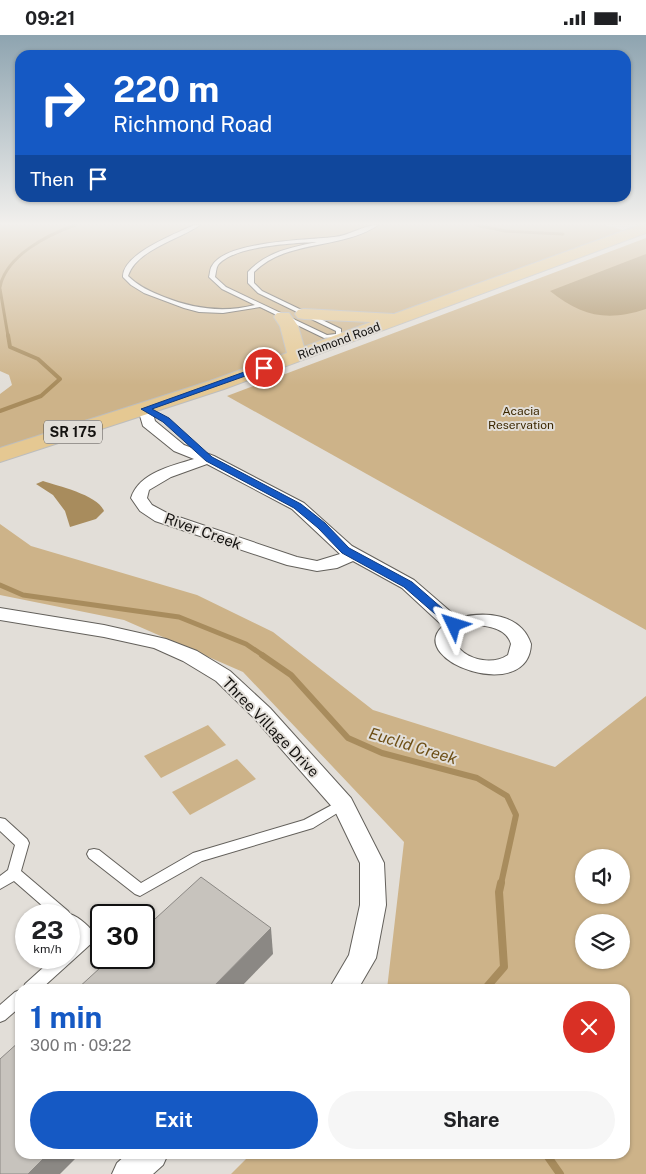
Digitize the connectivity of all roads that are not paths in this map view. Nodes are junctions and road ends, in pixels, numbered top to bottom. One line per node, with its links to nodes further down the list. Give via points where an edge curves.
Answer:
1 (128, 278): 5 (lane, via 143,291 200,311 235,312)
2 (213, 278): 5 (lane, via 217,284)
3 (251, 278): 6 (lane, via 251,283)
4 (511, 278): 8 (main road, Richmond Road / SR 175)
5 (260, 305): 6 (lane); 6 (lane)
6 (279, 309): 7 (lane); 7 (lane, via 326,337 339,335 339,330); 9 (main road, via 289,326)
7 (304, 314): 8 (main road)
8 (402, 318): 9 (main road, Richmond Road / SR 175)
9 (297, 356): 10 (main road, Richmond Road / SR 175)
10 (145, 409): 11 (main road, Richmond Road / SR 175); 12 (street, via 148,423 179,448)
11 (0, 455)
12 (209, 459): 13 (street, via 298,506); 13 (street, River Creek, via 154,479 142,488 140,499 146,508 161,517 293,561 331,564)
13 (353, 555): 15 (street, via 408,585)
14 (0, 614): 16 (street, Three Village Drive, via 135,637 190,656 223,676 262,713)
15 (454, 625)
16 (343, 804): 18 (lane, via 308,823 198,857 140,890); 26 (street, Three Village Drive, via 372,863 373,905 362,958)
17 (0, 823): 19 (lane, via 22,843)
18 (94, 854)
19 (14, 873): 20 (lane); 21 (lane)
20 (0, 883)
21 (50, 904)
22 (80, 929): 23 (lane, via 89,937)
23 (80, 945)
24 (52, 969): 25 (lane)
25 (36, 984)
26 (346, 984)
27 (15, 1002): 28 (lane)
28 (0, 1015)
29 (146, 1159): 30 (street)
30 (128, 1174)

